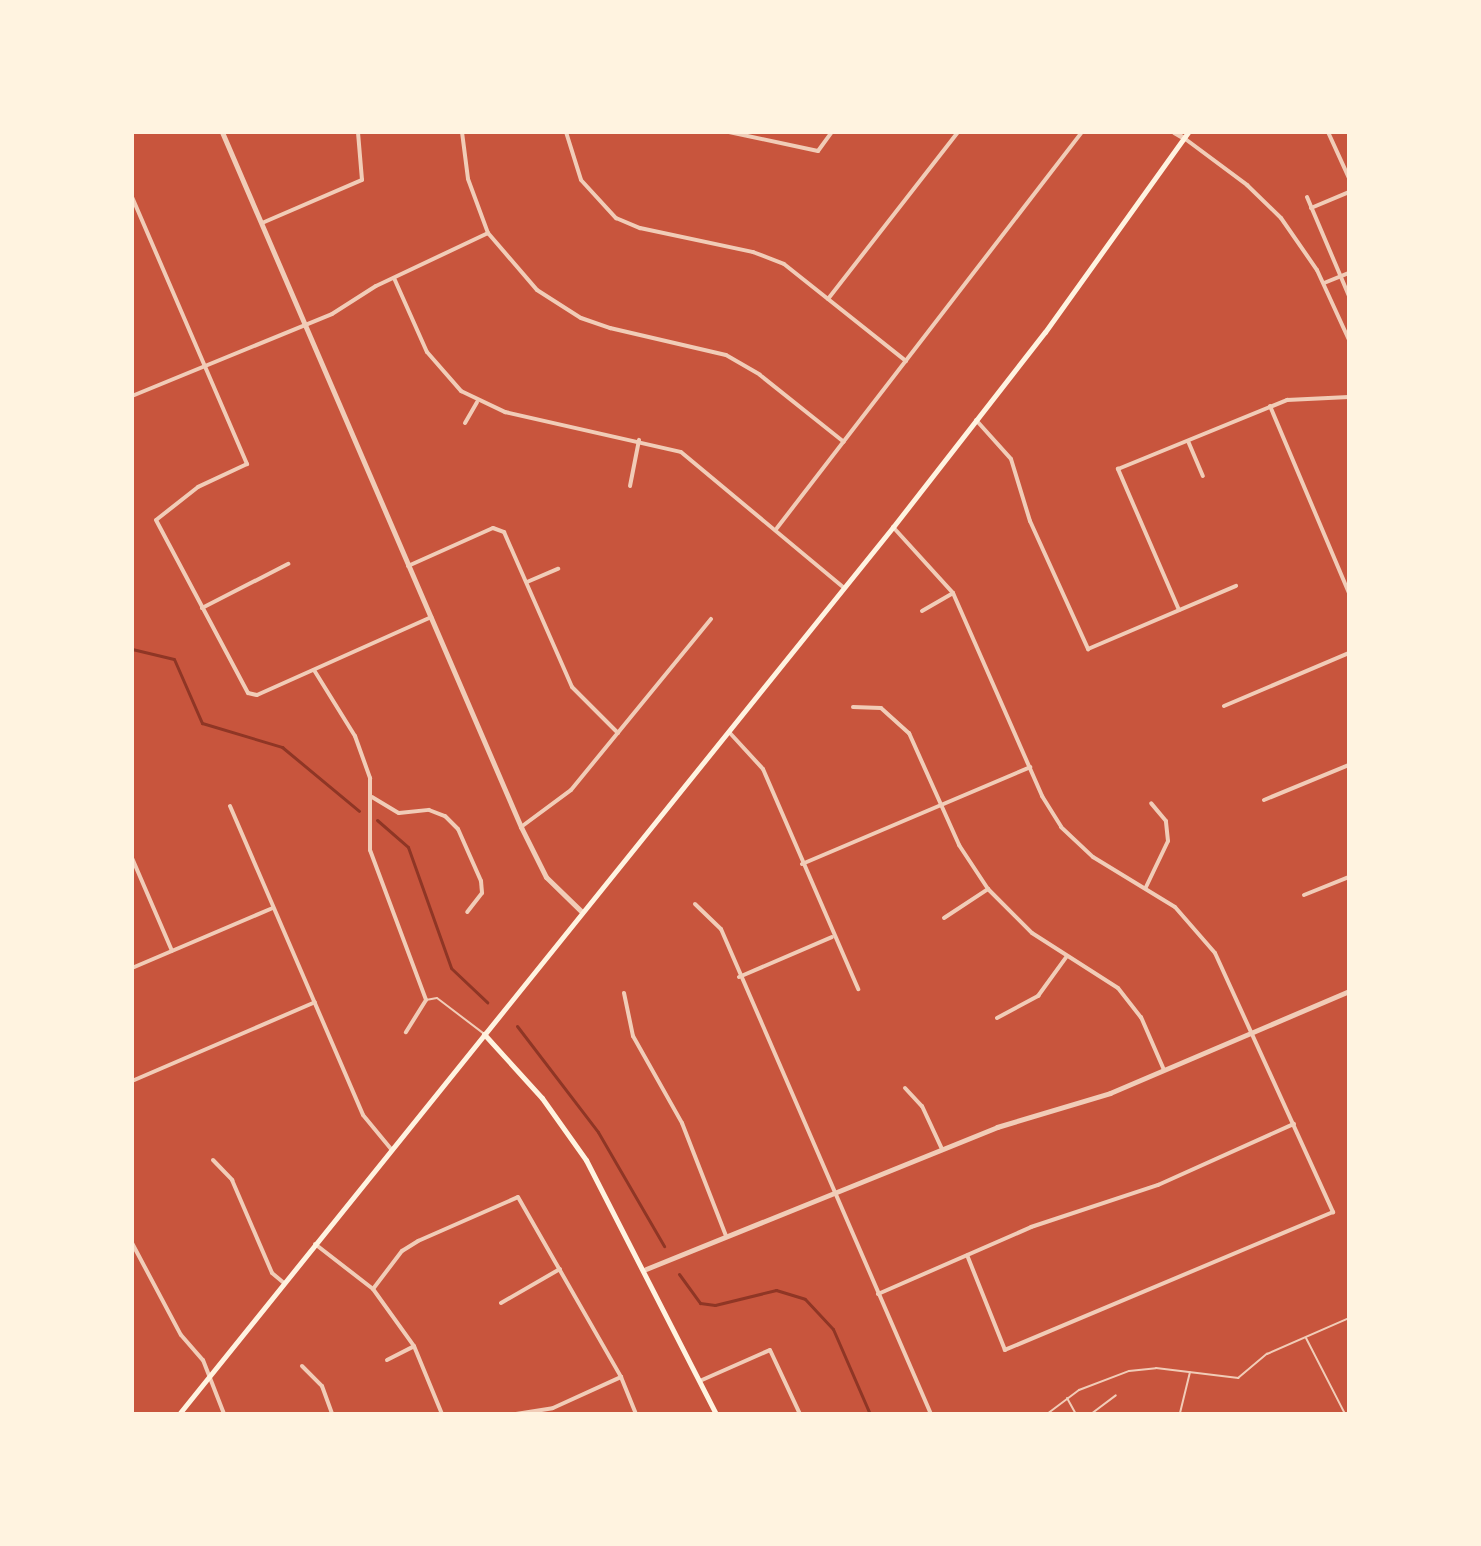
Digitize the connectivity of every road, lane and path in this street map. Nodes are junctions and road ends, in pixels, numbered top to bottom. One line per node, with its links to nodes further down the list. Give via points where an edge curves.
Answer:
1 (222, 132): 18 (street)
2 (358, 132): 18 (street, via 362,180)
3 (462, 132): 19 (street, via 468,179)
4 (566, 132): 25 (street, via 587,191 616,218 766,256)
5 (729, 132): 6 (street, via 818,151)
6 (832, 132)
7 (958, 132): 25 (street)
8 (1082, 132): 28 (street)
9 (1174, 132): 12 (street)
10 (1188, 132): 12 (main road)
11 (1328, 132): 13 (street)
12 (1184, 138): 23 (street, via 1273,209); 34 (main road)
13 (1349, 178)
14 (1349, 192): 17 (street)
15 (132, 197): 29 (street)
16 (1307, 197): 17 (street)
17 (1311, 208): 21 (street)
18 (262, 223): 26 (street)
19 (488, 233): 22 (street); 38 (street, via 521,275 561,307 610,328 726,355 760,375)
20 (1349, 273): 21 (street)
21 (1341, 276): 23 (street); 24 (street)
22 (394, 278): 26 (street); 32 (street, via 433,360)
23 (1324, 283): 27 (street)
24 (1349, 296)
25 (828, 299): 28 (street)
26 (304, 326): 29 (street); 44 (street)
27 (1349, 340)
28 (906, 362): 38 (street)
29 (206, 369): 30 (street); 51 (street, via 247,464 198,487 156,520)
30 (132, 396)
31 (1349, 397): 33 (street, via 1293,398)
32 (477, 402): 35 (street); 36 (street)
33 (1270, 406): 37 (street); 50 (street)
34 (976, 420): 41 (main road); 52 (street, via 1011,459 1030,521 1088,649)
35 (465, 423)
36 (639, 440): 40 (street); 42 (street, via 689,456)
37 (1188, 441): 39 (street); 52 (street, via 1118,469)
38 (844, 442): 42 (street)
39 (1203, 476)
40 (630, 486)
41 (893, 527): 48 (main road); 49 (street)
42 (777, 528): 48 (street)
43 (288, 564): 51 (street)
44 (408, 566): 46 (street, via 493,528 504,532); 54 (street)
45 (558, 569): 46 (street)
46 (527, 582): 61 (street, via 572,687)
47 (1236, 586): 52 (street)
48 (844, 588): 60 (main road)
49 (953, 593): 53 (street); 63 (street)
50 (1349, 593)
51 (202, 608): 57 (street, via 248,693 257,695)
52 (1179, 610)
53 (922, 611)
54 (431, 617): 57 (street); 69 (street)
55 (711, 619): 61 (street)
56 (1349, 653): 58 (street)
57 (314, 670): 64 (street, via 355,736)
58 (1224, 706)
59 (853, 707): 67 (street, via 881,708 909,733)
60 (729, 732): 71 (street, via 763,769); 79 (main road)
61 (618, 733): 69 (street, via 559,802)
62 (1349, 765): 65 (street)
63 (1030, 767): 67 (street); 73 (street, via 1051,811 1075,843)
64 (372, 797): 78 (street, via 399,813 429,810 458,829 481,881 482,893); 89 (street, via 369,833 377,878)
65 (1264, 800)
66 (1151, 803): 73 (street, via 1166,821 1168,841)
67 (941, 805): 71 (street); 74 (street)
68 (230, 806): 77 (street)
69 (521, 827): 79 (street, via 546,877)
70 (132, 858): 82 (street)
71 (802, 864): 81 (street)
72 (1349, 877): 75 (street)
73 (1146, 887): 93 (street, via 1209,944)
74 (988, 889): 80 (street); 83 (street, via 1025,928)
75 (1304, 895)
76 (695, 904): 85 (street, via 717,922)
77 (274, 908): 82 (street); 90 (street)
78 (467, 912)
79 (582, 912): 94 (main road)
80 (944, 918)
81 (832, 936): 85 (street); 86 (street)
82 (172, 951): 84 (street)
83 (1067, 956): 91 (street, via 1038,996); 95 (street, via 1103,975 1126,996)
84 (132, 968)
85 (739, 977): 102 (street)
86 (858, 989)
87 (1349, 991): 93 (street)
88 (624, 993): 103 (street, via 633,1036 682,1123)
89 (426, 1000): 92 (street); 94 (lane, via 437,998)
90 (315, 1002): 96 (street); 100 (street, via 363,1115)
91 (997, 1018)
92 (406, 1032)
93 (1253, 1032): 95 (street); 98 (street)
94 (484, 1034): 100 (main road); 108 (main road, via 569,1133)
95 (1164, 1070): 99 (street)
96 (132, 1081)
97 (905, 1088): 99 (street, via 922,1106)
98 (1294, 1124): 106 (street, via 1158,1185 1031,1227); 106 (street, via 1333,1212 1005,1350)
99 (942, 1149): 102 (street)
100 (392, 1150): 105 (main road)
101 (213, 1160): 109 (street, via 232,1180 272,1273)
102 (834, 1196): 103 (street); 111 (street)
103 (726, 1236): 108 (street)
104 (132, 1243): 119 (street)
105 (315, 1244): 109 (main road); 110 (street)
106 (967, 1255): 111 (street)
107 (560, 1269): 110 (street, via 518,1197 402,1251); 112 (street); 120 (street)
108 (646, 1269): 121 (main road)
109 (284, 1283): 119 (main road)
110 (373, 1289): 115 (street)
111 (878, 1294): 133 (street)
112 (501, 1303)
113 (1349, 1318): 114 (lane)
114 (1306, 1337): 118 (lane, via 1267,1354 1238,1378); 137 (lane)
115 (414, 1346): 116 (street); 128 (street)
116 (387, 1360)
117 (302, 1366): 127 (street, via 322,1386)
118 (1190, 1371): 123 (lane, via 1129,1371); 124 (lane)
119 (209, 1377): 125 (main road); 126 (street)
120 (621, 1377): 129 (street, via 553,1408); 130 (street)
121 (702, 1380): 131 (main road); 132 (street, via 770,1350)
122 (1116, 1395): 136 (lane)
123 (1067, 1397): 134 (lane); 135 (lane)
124 (1180, 1413)
125 (179, 1414)
126 (224, 1414)
127 (332, 1414)
128 (442, 1414)
129 (516, 1414)
130 (636, 1414)
131 (716, 1414)
132 (800, 1414)
133 (931, 1414)
134 (1047, 1414)
135 (1076, 1414)
136 (1091, 1414)
137 (1345, 1414)

